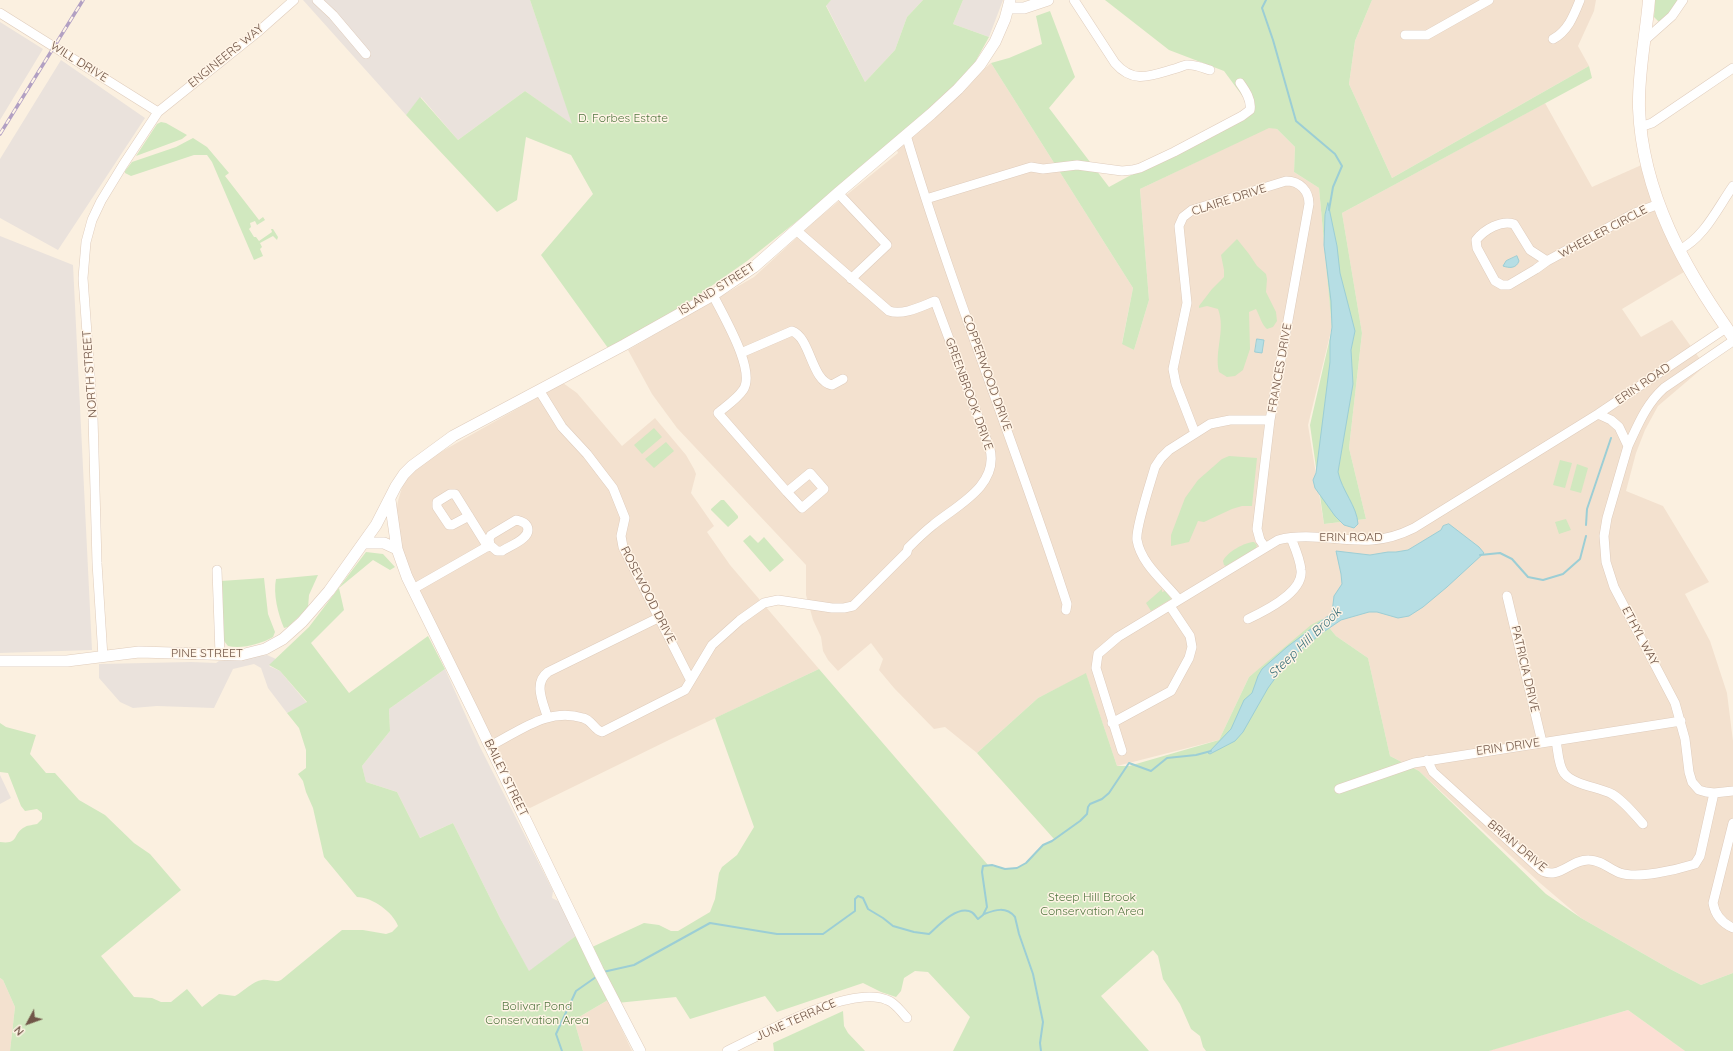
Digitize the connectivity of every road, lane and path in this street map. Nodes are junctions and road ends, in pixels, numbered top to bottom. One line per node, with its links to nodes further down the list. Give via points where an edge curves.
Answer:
1 (294, 0): 18 (street, ENGINEERS WAY)
2 (317, 0): 14 (street)
3 (1048, 0): 9 (street, via 1024,8)
4 (1074, 0): 16 (street, via 1115,63 1129,76 1144,77 1186,65)
5 (1489, 0): 11 (street, via 1427,35)
6 (1580, 0): 12 (street, via 1575,14 1563,32)
7 (1650, 0): 13 (main road)
8 (1683, 0): 13 (street, via 1672,16)
9 (1009, 4): 20 (street, ISLAND STREET, via 995,42 980,65 937,109)
10 (0, 13): 18 (street, WILL DRIVE)
11 (1405, 35)
12 (1553, 39)
13 (1646, 40): 19 (main road, via 1639,95)
14 (366, 54)
15 (1733, 68): 19 (street, via 1652,123)
16 (1210, 70)
17 (1240, 83): 24 (street, via 1251,105 1250,110 1140,168 1122,171 1077,165 1031,167)
18 (158, 112): 56 (street, NORTH STREET, via 101,201 92,220 84,258)
19 (1640, 127): 25 (main road, via 1645,158)
20 (906, 135): 23 (street, ISLAND STREET); 24 (street, COPPERWOOD DRIVE)
21 (1733, 186): 27 (street, via 1700,235)
22 (1305, 189): 37 (street, FRANCES DRIVE, via 1309,204); 38 (street, CLAIRE DRIVE, via 1294,182 1280,183 1189,211 1179,226 1187,303 1173,369 1176,384)
23 (838, 193): 26 (street, ISLAND STREET); 29 (street, via 886,245)
24 (926, 199): 52 (street, COPPERWOOD DRIVE, via 976,346 1026,480 1067,604)
25 (1659, 204): 27 (main road); 28 (street, WHEELER CIRCLE, via 1635,213)
26 (796, 230): 29 (street, GREENBROOK DRIVE); 30 (street, ISLAND STREET, via 754,267)
27 (1679, 250): 31 (main road)
28 (1547, 261): 28 (street, WHEELER CIRCLE, via 1530,250 1514,224 1499,224 1476,240 1476,245 1495,281 1502,285 1536,270)
29 (851, 279): 58 (street, GREENBROOK DRIVE, via 889,311 895,313 936,301 990,449 990,471 971,497 932,525 853,606 832,608 778,600 764,603 715,642)
30 (713, 295): 33 (street); 35 (street, ISLAND STREET)
31 (1730, 333): 36 (street, ERIN ROAD)
32 (1733, 341): 39 (street, ETHYL WAY, via 1656,395 1643,414)
33 (741, 353): 34 (street, via 792,331 800,336 822,380 832,385); 40 (street, via 746,371 746,385 718,413)
34 (843, 379)
35 (540, 390): 41 (street, ISLAND STREET, via 453,436 421,458 404,474); 53 (street, ROSEWOOD DRIVE, via 562,427 587,454 620,501 625,518 621,536 623,546)
36 (1598, 414): 39 (street, via 1619,427); 43 (street, ERIN ROAD, via 1404,533 1373,540)
37 (1270, 420): 38 (street, via 1222,421 1210,424); 45 (street, FRANCES DRIVE, via 1257,529)
38 (1195, 433): 50 (street, via 1169,450 1157,464 1137,536 1146,561)
39 (1628, 446): 60 (street, ETHYL WAY, via 1606,528 1606,562 1614,587 1672,696)
40 (787, 492)
41 (390, 500): 44 (street, PINE STREET); 46 (street, BAILEY STREET)
42 (469, 516): 48 (street, via 489,546)
43 (1291, 538): 45 (street, ERIN ROAD, via 1278,540); 54 (street, via 1301,570 1299,583 1295,589 1266,610)
44 (364, 543): 46 (street, via 384,543); 55 (street, PINE STREET, via 324,596 302,622 283,639 265,649 241,655)
45 (1265, 547): 50 (street, ERIN ROAD)
46 (396, 549): 48 (street, BAILEY STREET)
47 (217, 570): 55 (street)
48 (413, 589): 64 (street, BAILEY STREET)
49 (1507, 596): 63 (street, PATRICIA DRIVE)
50 (1179, 600): 51 (street, ERIN ROAD)
51 (1170, 606): 61 (street, ERIN ROAD, via 1118,637 1098,654 1096,674); 61 (street, via 1190,636 1192,647 1189,658 1171,691)
52 (1066, 610)
53 (660, 618): 58 (street, ROSEWOOD DRIVE); 59 (street, via 542,677 539,688)
54 (1248, 619)
55 (220, 654): 56 (street, PINE STREET, via 139,652)
56 (103, 657): 57 (street, PINE STREET, via 67,661)
57 (0, 661)
58 (690, 679): 59 (street, GREENBROOK DRIVE, via 683,692 602,732 583,718)
59 (547, 716): 64 (street, GREENBROOK DRIVE)
60 (1681, 720): 62 (street, ERIN DRIVE); 69 (street, ETHYL WAY, via 1692,782 1702,791)
61 (1112, 723): 65 (street, ERIN ROAD)
62 (1556, 740): 63 (street, ERIN DRIVE); 71 (street, via 1562,771 1566,776 1618,798)
63 (1542, 742): 66 (street, ERIN DRIVE)
64 (490, 746): 74 (street, BAILEY STREET)
65 (1122, 751)
66 (1427, 760): 67 (street, ERIN DRIVE, via 1400,767); 69 (street, BRIAN DRIVE, via 1433,772 1548,874 1555,874 1586,860 1598,862 1618,873 1638,876 1695,864 1700,856)
67 (1339, 790)
68 (1733, 791): 69 (street, ETHYL WAY)
69 (1714, 793)
70 (1733, 823): 72 (street, via 1713,903 1721,920)
71 (1643, 824)
72 (1733, 928)
73 (907, 1018): 75 (street, JUNE TERRACE, via 887,1000 870,996 843,1000 826,1005)
74 (640, 1051)
75 (727, 1051)

